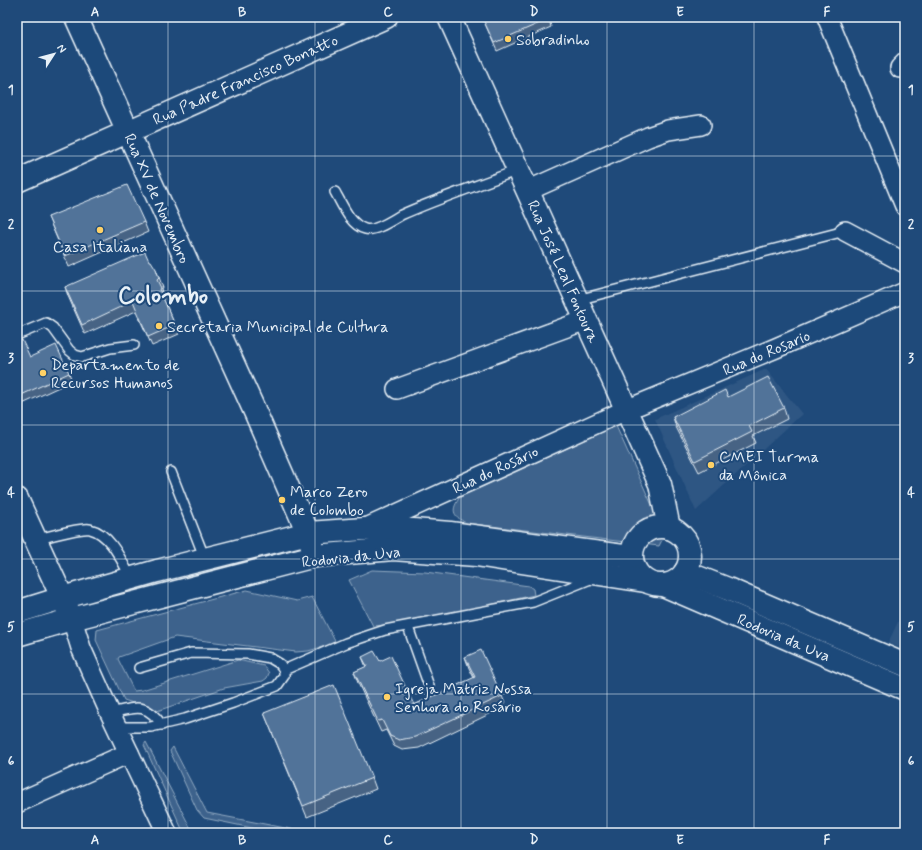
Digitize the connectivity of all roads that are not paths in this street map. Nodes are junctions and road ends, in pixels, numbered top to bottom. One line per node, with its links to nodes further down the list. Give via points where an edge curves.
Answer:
1 (76, 17): 6 (main road, Rua XV de Novembro)
2 (386, 17): 6 (main road, Rua Padre Francisco Bonatto)
3 (449, 17): 7 (main road, Rua José Leal Fontoura)
4 (827, 19): 11 (street)
5 (701, 125): 9 (street, via 668,130 648,137)
6 (127, 131): 8 (main road, Rua Padre Francisco Bonatto); 25 (main road, Rua XV de Novembro)
7 (518, 170): 9 (main road, Rua José Leal Fontoura); 10 (lane, via 367,230 358,226 352,219)
8 (17, 181)
9 (528, 191): 15 (main road, Rua José Leal Fontoura)
10 (335, 192)
11 (905, 206)
12 (845, 231): 13 (street); 15 (lane)
13 (905, 263)
14 (905, 292): 20 (street, Rua do Rosario)
15 (577, 300): 16 (main road, Rua José Leal Fontoura)
16 (586, 320): 19 (street); 20 (main road, Rua José Leal Fontoura)
17 (17, 336): 18 (lane, via 46,323 75,355 82,356 110,348)
18 (134, 345)
19 (397, 389)
20 (626, 410): 23 (main road, Rua José Leal Fontoura, via 660,484); 24 (street, Rua do Rosário)
21 (171, 472): 29 (lane)
22 (17, 499): 26 (main road)
23 (669, 528): 28 (main road, via 655,528 642,533 632,548); 30 (main road, via 677,532 688,546 689,559)
24 (364, 529): 25 (main road, Rodovia da Uva); 28 (main road, Rodovia da Uva, via 450,533)
25 (308, 533): 27 (main road, Rua XV de Novembro); 29 (main road, Rodovia da Uva)
26 (35, 540): 32 (lane, via 89,529 101,534 114,549); 34 (main road)
27 (315, 556): 31 (main road, Rodovia da Uva, via 393,549 476,555); 36 (main road, Rodovia da Uva)
28 (631, 557): 33 (main road, via 636,571)
29 (205, 560): 32 (main road, Rodovia da Uva)
30 (685, 572): 33 (main road, via 672,583); 39 (main road, Rodovia da Uva)
31 (603, 574): 33 (main road, Rodovia da Uva); 37 (lane, via 533,602)
32 (131, 578): 34 (main road, Rodovia da Uva)
33 (654, 583): 43 (main road, Rodovia da Uva)
34 (62, 598): 35 (main road, Rodovia da Uva); 36 (main road)
35 (17, 612)
36 (72, 619): 38 (main road, Rodovia da Uva); 44 (street, via 81,648)
37 (408, 627): 41 (lane, via 385,630 346,643); 42 (lane)
38 (17, 635)
39 (905, 666)
40 (139, 668): 41 (lane, via 191,653 248,654 270,658)
41 (284, 670): 45 (lane, via 284,676 277,686)
42 (430, 686)
43 (905, 689)
44 (114, 720): 45 (lane, via 151,727); 45 (lane, via 137,708 154,714); 46 (street)
45 (162, 725)
46 (129, 753): 47 (street); 48 (street)
47 (17, 803)
48 (167, 833)

